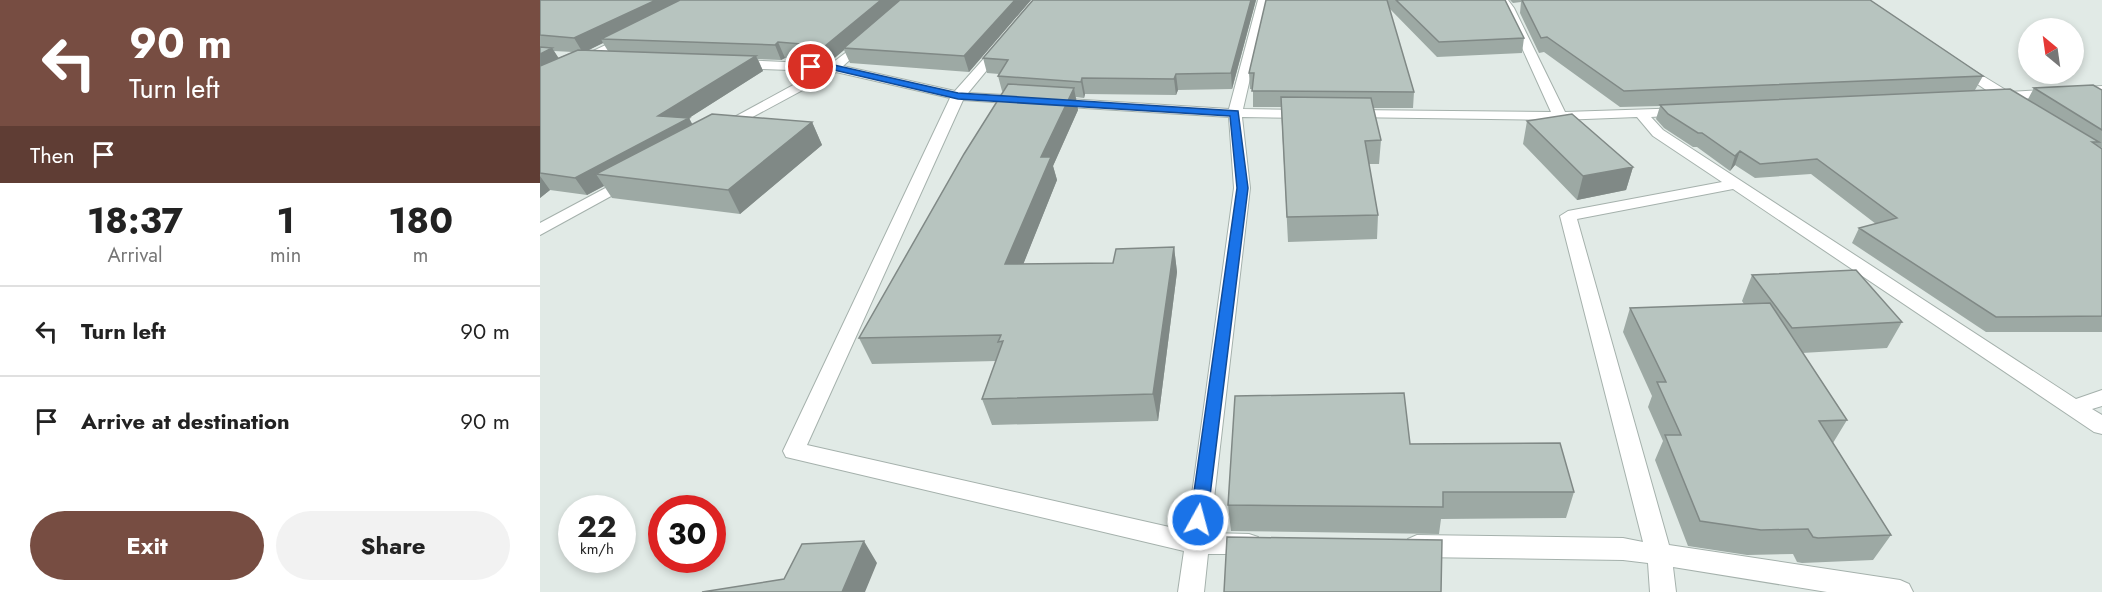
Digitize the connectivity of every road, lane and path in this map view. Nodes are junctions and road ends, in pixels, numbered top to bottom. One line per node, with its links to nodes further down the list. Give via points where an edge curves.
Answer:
1 (1263, 0): 19 (street)
2 (1511, 5): 23 (street)
3 (644, 30): 8 (street)
4 (877, 30): 11 (street)
5 (1010, 35): 14 (street)
6 (561, 57): 8 (street)
7 (1949, 58): 15 (street)
8 (582, 59): 9 (street); 12 (street)
9 (616, 60)
10 (719, 64): 11 (street)
11 (834, 68): 14 (street); 24 (street)
12 (540, 81)
13 (2102, 90): 15 (street)
14 (958, 96): 19 (street); 31 (street, via 794,451)
15 (2006, 96): 16 (street); 17 (street)
16 (1983, 97)
17 (2025, 108)
18 (1700, 110): 20 (street)
19 (1235, 113): 21 (street); 31 (street, via 1242,188)
20 (1641, 113): 23 (street); 26 (street, via 1658,133)
21 (1316, 114)
22 (1339, 114): 23 (street)
23 (1560, 116)
24 (708, 137)
25 (645, 172): 27 (street)
26 (1737, 184): 29 (street); 34 (street, via 1568,216)
27 (540, 230)
28 (2102, 398): 29 (street)
29 (2074, 407): 30 (street)
30 (2102, 426)
31 (1195, 543): 32 (street); 35 (street)
32 (1267, 544)
33 (1397, 546): 34 (street, via 1623,549)
34 (1659, 555): 36 (street); 37 (street)
35 (1191, 592)
36 (1663, 592)
37 (1900, 592)

